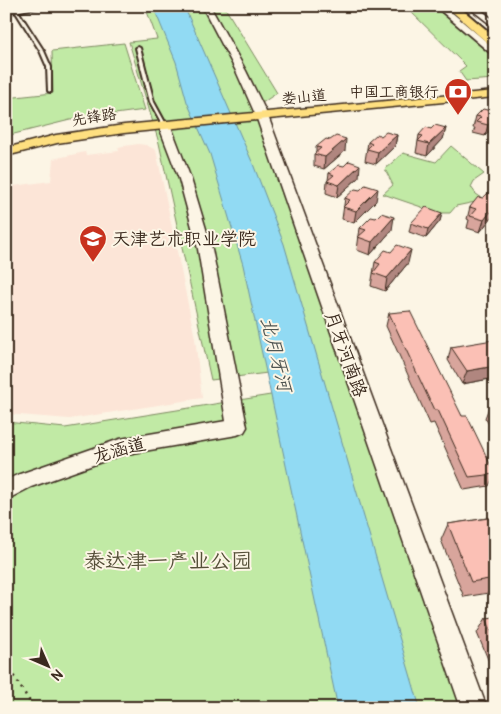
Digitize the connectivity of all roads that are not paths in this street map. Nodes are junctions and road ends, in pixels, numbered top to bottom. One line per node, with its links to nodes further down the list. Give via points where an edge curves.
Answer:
1 (41, 6): 7 (street)
2 (206, 6): 18 (street, 月牙河南路)
3 (439, 6): 14 (street)
4 (451, 6): 12 (highway)
5 (461, 6): 11 (highway)
6 (485, 6): 8 (street)
7 (14, 8): 9 (street); 16 (lane, via 46,59)
8 (474, 9): 10 (street)
9 (6, 12)
10 (492, 23)
11 (495, 34)
12 (495, 43)
13 (138, 48): 20 (lane, via 152,102)
14 (495, 54)
15 (495, 87): 18 (main road, 娄山道)
16 (50, 91)
17 (495, 94): 18 (main road, 娄山道)
18 (261, 113): 19 (main road, 娄山道); 24 (street, 月牙河南路)
19 (187, 119): 20 (main road, 先锋路)
20 (163, 121): 21 (main road, 先锋路, via 88,128); 22 (main road, 先锋路); 23 (street, 龙涵道, via 185,179 205,249 237,427 120,447 24,481)
21 (6, 144)
22 (6, 152)
23 (6, 491)
24 (474, 708)

